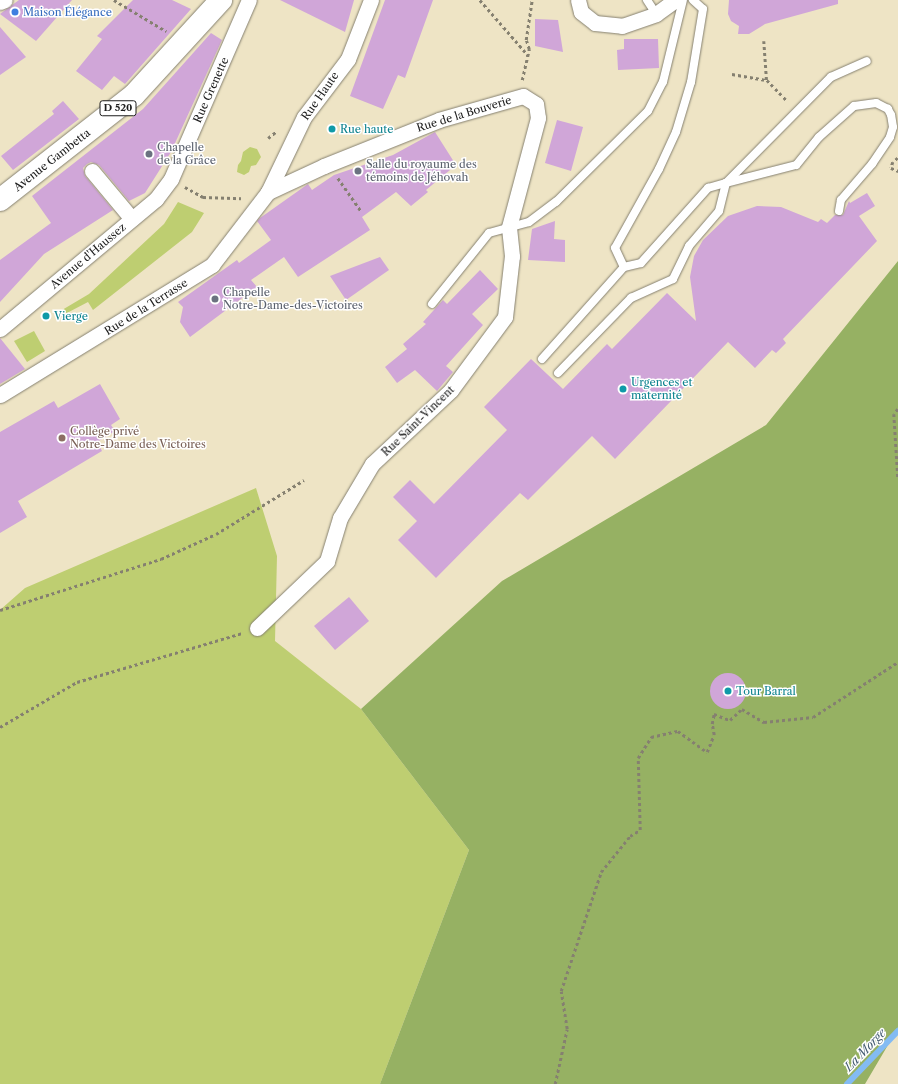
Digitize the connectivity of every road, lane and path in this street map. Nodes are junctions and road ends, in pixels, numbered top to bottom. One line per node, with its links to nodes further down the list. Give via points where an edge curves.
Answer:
1 (5, 0): 13 (street)
2 (114, 0): 15 (path)
3 (221, 0): 33 (main road, Avenue Gambetta / D 520, via 134,95)
4 (249, 0): 27 (street, Rue Grenette)
5 (371, 0): 31 (street, Rue Haute, via 348,59 304,117)
6 (480, 0): 17 (path)
7 (532, 0): 17 (path, via 526,40)
8 (578, 0): 14 (street, via 581,12 595,23 622,26)
9 (647, 0): 14 (lane)
10 (675, 0): 14 (street)
11 (683, 0): 37 (lane, via 663,82 648,111 556,202 529,222)
12 (693, 0): 38 (lane, via 703,9 691,82 676,132 659,170 616,248)
13 (0, 2)
14 (656, 14)
15 (171, 35)
16 (764, 41): 20 (path)
17 (528, 55): 21 (path, via 520,88)
18 (868, 60): 28 (lane, via 831,77)
19 (732, 74): 20 (path)
20 (767, 80): 22 (path)
21 (523, 96): 24 (street, Rue de la Bouverie, via 439,120); 30 (street, Rue de la Bouverie, via 536,104 538,118)
22 (787, 101)
23 (898, 158): 26 (path, via 891,168)
24 (331, 163): 31 (street, Rue de la Bouverie); 34 (path, via 335,174)
25 (92, 171): 36 (street)
26 (898, 171)
27 (171, 179): 36 (street, Avenue d'Haussez, via 156,199)
28 (726, 183): 35 (lane, via 796,165 819,138 854,106 876,103 888,109 891,115 893,127 890,137 872,164 841,200); 38 (lane, via 708,188 641,263); 42 (lane, via 719,211 689,246 673,279 631,298)
29 (184, 187): 32 (path, via 203,197 237,200)
30 (521, 188): 37 (street, Rue Saint-Vincent)
31 (268, 192): 43 (street, Rue de la Terrasse, via 212,265)
32 (244, 196)
33 (0, 200)
34 (361, 211)
35 (839, 211)
36 (132, 219): 40 (street, Avenue d'Haussez)
37 (509, 227): 39 (lane, via 490,233); 48 (street, Rue Saint-Vincent, via 512,256 505,318 451,390 372,464 340,518 327,561)
38 (624, 267): 41 (lane)
39 (432, 304)
40 (0, 329)
41 (542, 360)
42 (558, 373)
43 (0, 394)
44 (898, 409): 45 (path, via 894,414)
45 (898, 477)
46 (304, 480): 47 (path, via 216,534 161,559)
47 (0, 610)
48 (257, 628): 50 (path, via 77,682)
49 (898, 662): 51 (path, via 813,717 764,722 742,709 730,720 714,714 714,735 707,752 678,731 651,737 638,758 640,830 630,836 601,872 561,991 567,1029)
50 (0, 727)
51 (555, 1084)

